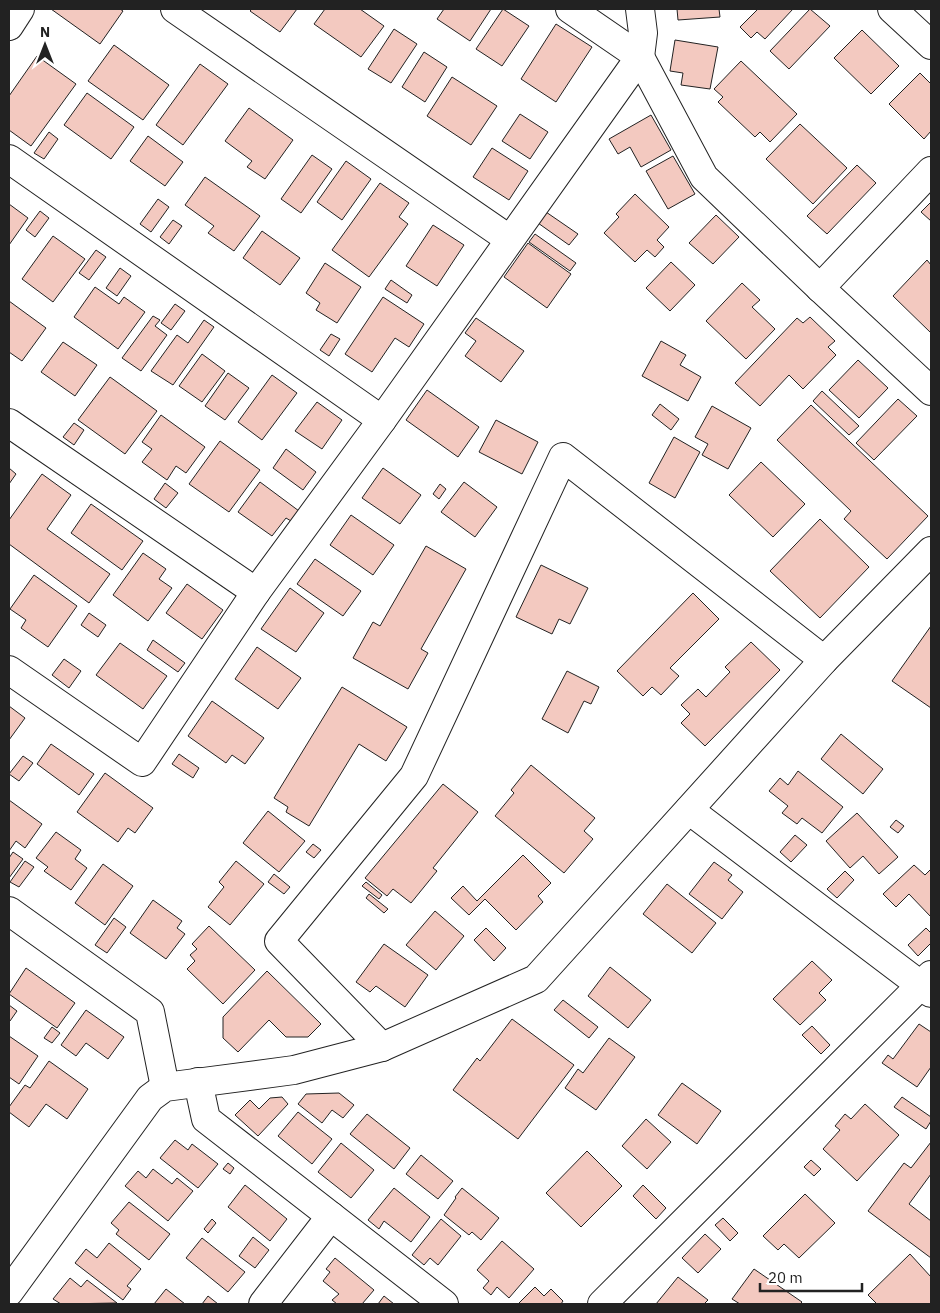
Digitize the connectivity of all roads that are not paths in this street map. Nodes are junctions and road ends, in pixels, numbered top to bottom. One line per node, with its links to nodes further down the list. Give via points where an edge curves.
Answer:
1 (20, 9): 6 (street)
2 (175, 9): 11 (street)
3 (570, 9): 8 (street)
4 (640, 9): 8 (street, via 643,33)
5 (892, 9): 7 (street)
6 (9, 26)
7 (931, 45)
8 (640, 57): 11 (street); 12 (street, via 704,177)
9 (9, 159): 14 (street)
10 (931, 171): 12 (street)
11 (509, 240): 14 (street)
12 (820, 288): 13 (street)
13 (931, 391)
14 (382, 420): 17 (street)
15 (9, 423): 17 (street)
16 (931, 551): 18 (street)
17 (256, 592): 19 (street, via 142,762)
18 (824, 660): 20 (street); 23 (street, via 564,457 414,776 279,941)
19 (9, 670)
20 (689, 810): 22 (street); 23 (street, via 536,979)
21 (13, 924): 25 (street, via 150,1012)
22 (928, 984): 30 (street)
23 (382, 1047): 24 (street, via 294,1070)
24 (198, 1082): 25 (street); 26 (street, via 206,1119)
25 (165, 1087): 27 (street, via 150,1098)
26 (331, 1216): 28 (street); 29 (street)
27 (9, 1292)
28 (263, 1304)
29 (444, 1304)
30 (602, 1304)

